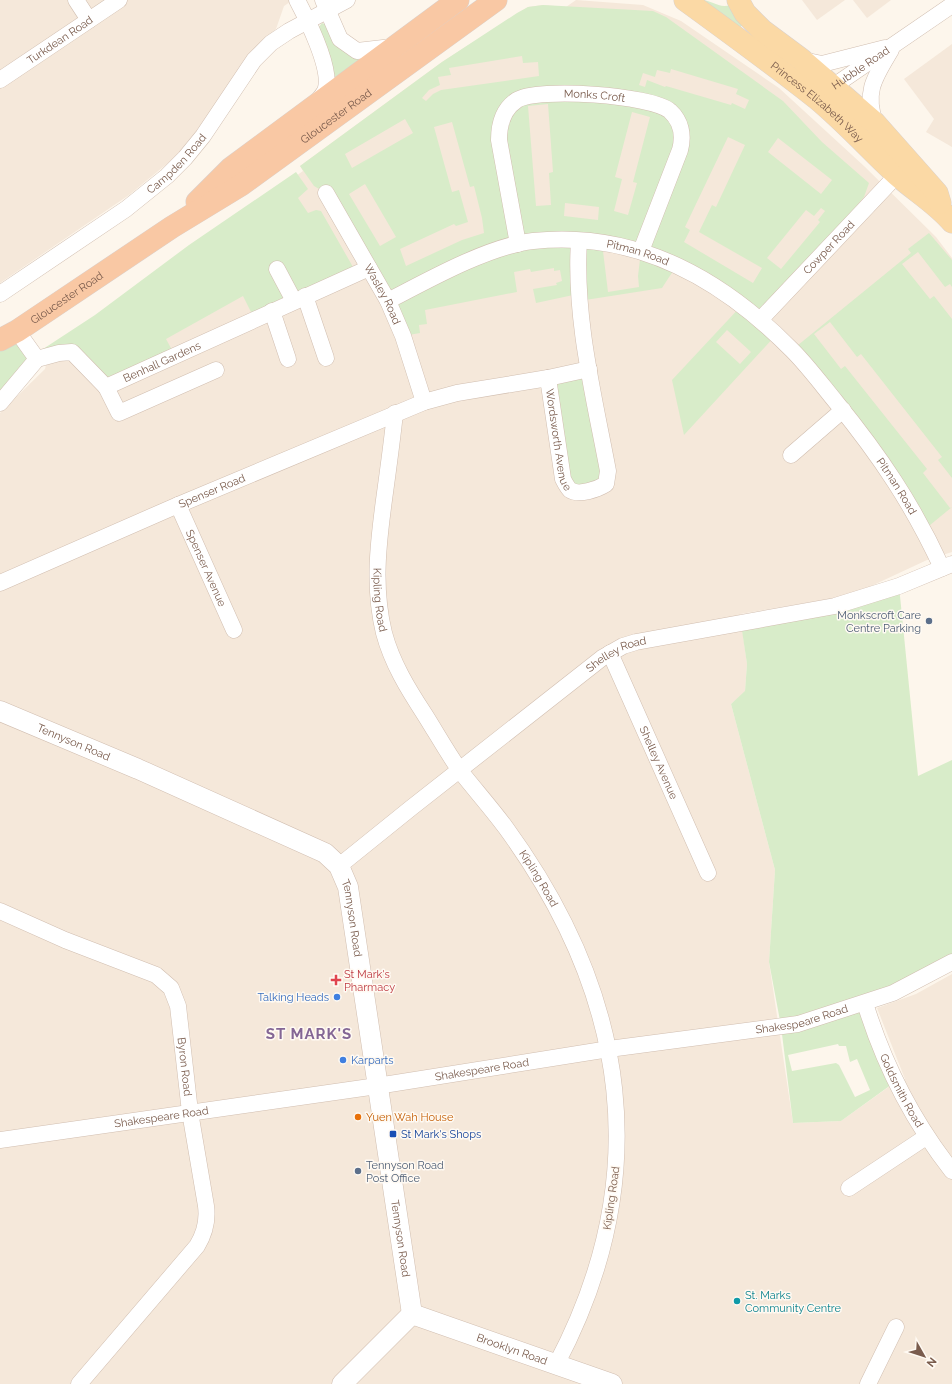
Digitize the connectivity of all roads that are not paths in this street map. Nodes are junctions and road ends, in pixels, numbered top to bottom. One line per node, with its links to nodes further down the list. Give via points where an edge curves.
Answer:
1 (76, 0): 11 (street)
2 (119, 0): 11 (street, Turkdean Road)
3 (297, 0): 12 (street)
4 (347, 0): 9 (street, Campden Road)
5 (458, 0): 14 (highway, Gloucester Road)
6 (496, 0): 22 (highway, Gloucester Road, via 241,185)
7 (685, 0): 16 (main road, Princess Elizabeth Way)
8 (738, 0): 16 (main road, Princess Elizabeth Way, via 745,13 762,30 801,59)
9 (325, 5): 12 (street, Campden Road); 14 (street, via 340,39 357,51)
10 (952, 5): 13 (street, Hubble Road)
11 (89, 20): 15 (street, Turkdean Road)
12 (308, 21): 17 (street, via 325,71 326,88); 28 (street, Campden Road, via 280,37 254,60 203,136 168,176 126,209)
13 (894, 46): 16 (street, Hubble Road); 16 (street, Hubble Road); 18 (street, Hubble Road, via 872,82 870,109)
14 (392, 47): 17 (highway, Gloucester Road)
15 (0, 80)
16 (823, 81): 18 (main road, Princess Elizabeth Way); 19 (main road, Princess Elizabeth Way, via 849,127)
17 (315, 105): 22 (highway, Gloucester Road, via 231,168)
18 (875, 123): 21 (main road, Princess Elizabeth Way, via 937,194)
19 (897, 175): 21 (main road, Princess Elizabeth Way); 32 (street, Cowper Road)
20 (326, 193): 26 (street, Wasley Road)
21 (947, 217)
22 (172, 226): 33 (highway, Gloucester Road)
23 (579, 241): 24 (street, Pitman Road, via 554,240); 25 (street, Pitman Road); 37 (street, Wordsworth Avenue, via 579,301)
24 (518, 244): 25 (street, Monks Croft, via 499,132 503,117 512,104 525,96 574,94 628,98 651,103 669,111 679,123 682,135 680,150); 30 (street, Pitman Road, via 483,256)
25 (641, 251): 32 (street, Pitman Road, via 708,281)
26 (369, 268): 29 (street, Benhall Gardens); 30 (street, Wasley Road)
27 (277, 269): 29 (street)
28 (0, 294)
29 (299, 298): 31 (street, Benhall Gardens); 34 (street)
30 (388, 301): 41 (street, Wasley Road)
31 (272, 311): 36 (street); 40 (street, Benhall Gardens)
32 (760, 320): 43 (street, Pitman Road, via 792,350)
33 (9, 336): 35 (street)
34 (326, 358)
35 (37, 359): 40 (street, via 72,352); 42 (street)
36 (288, 359)
37 (590, 369): 39 (street, Wordsworth Avenue); 39 (street, Wordsworth Avenue, via 608,471 606,484 597,489 577,492 568,488 563,479)
38 (216, 370): 40 (street, via 119,413)
39 (548, 378): 41 (street, Wordsworth Avenue, via 457,393)
40 (106, 387)
41 (424, 402): 44 (street, Spenser Road)
42 (0, 403)
43 (843, 410): 45 (street); 47 (street, Pitman Road, via 901,489)
44 (395, 413): 46 (street, Spenser Road); 52 (street, Kipling Road, via 377,553 380,613 391,654 400,674)
45 (791, 455)
46 (178, 506): 48 (street, Spenser Road); 49 (street, Spenser Avenue)
47 (947, 566): 50 (street, Shelley Road, via 898,586 835,606 636,642)
48 (0, 583)
49 (234, 630)
50 (610, 652): 52 (street, Shelley Road); 54 (street, Shelley Avenue)
51 (0, 711): 53 (street, Tennyson Road, via 138,769 325,853)
52 (460, 770): 53 (street, Shelley Road); 58 (street, Kipling Road, via 526,857 559,914 590,983)
53 (340, 866): 59 (street, Tennyson Road, via 348,887)
54 (708, 873)
55 (0, 911): 60 (street, Byron Road, via 156,976 166,983 174,994 178,1006)
56 (952, 962): 57 (street, Shakespeare Road, via 893,993)
57 (864, 1003): 58 (street, Shakespeare Road, via 798,1024); 61 (street, Goldsmith Road, via 889,1070)
58 (610, 1049): 59 (street, Shakespeare Road); 67 (street, Kipling Road, via 617,1143 611,1206 591,1288)
59 (378, 1086): 60 (street, Shakespeare Road); 65 (street, Tennyson Road)
60 (190, 1112): 62 (street, Shakespeare Road); 68 (street, Byron Road, via 207,1214 204,1231 197,1246)
61 (926, 1136): 63 (street, Goldsmith Road); 64 (street)
62 (0, 1140)
63 (952, 1170)
64 (849, 1188)
65 (412, 1314): 67 (street, Brooklyn Road); 69 (street)
66 (896, 1327): 71 (street)
67 (556, 1365): 70 (street, Brooklyn Road)
68 (79, 1384)
69 (342, 1384)
70 (612, 1384)
71 (868, 1384)

